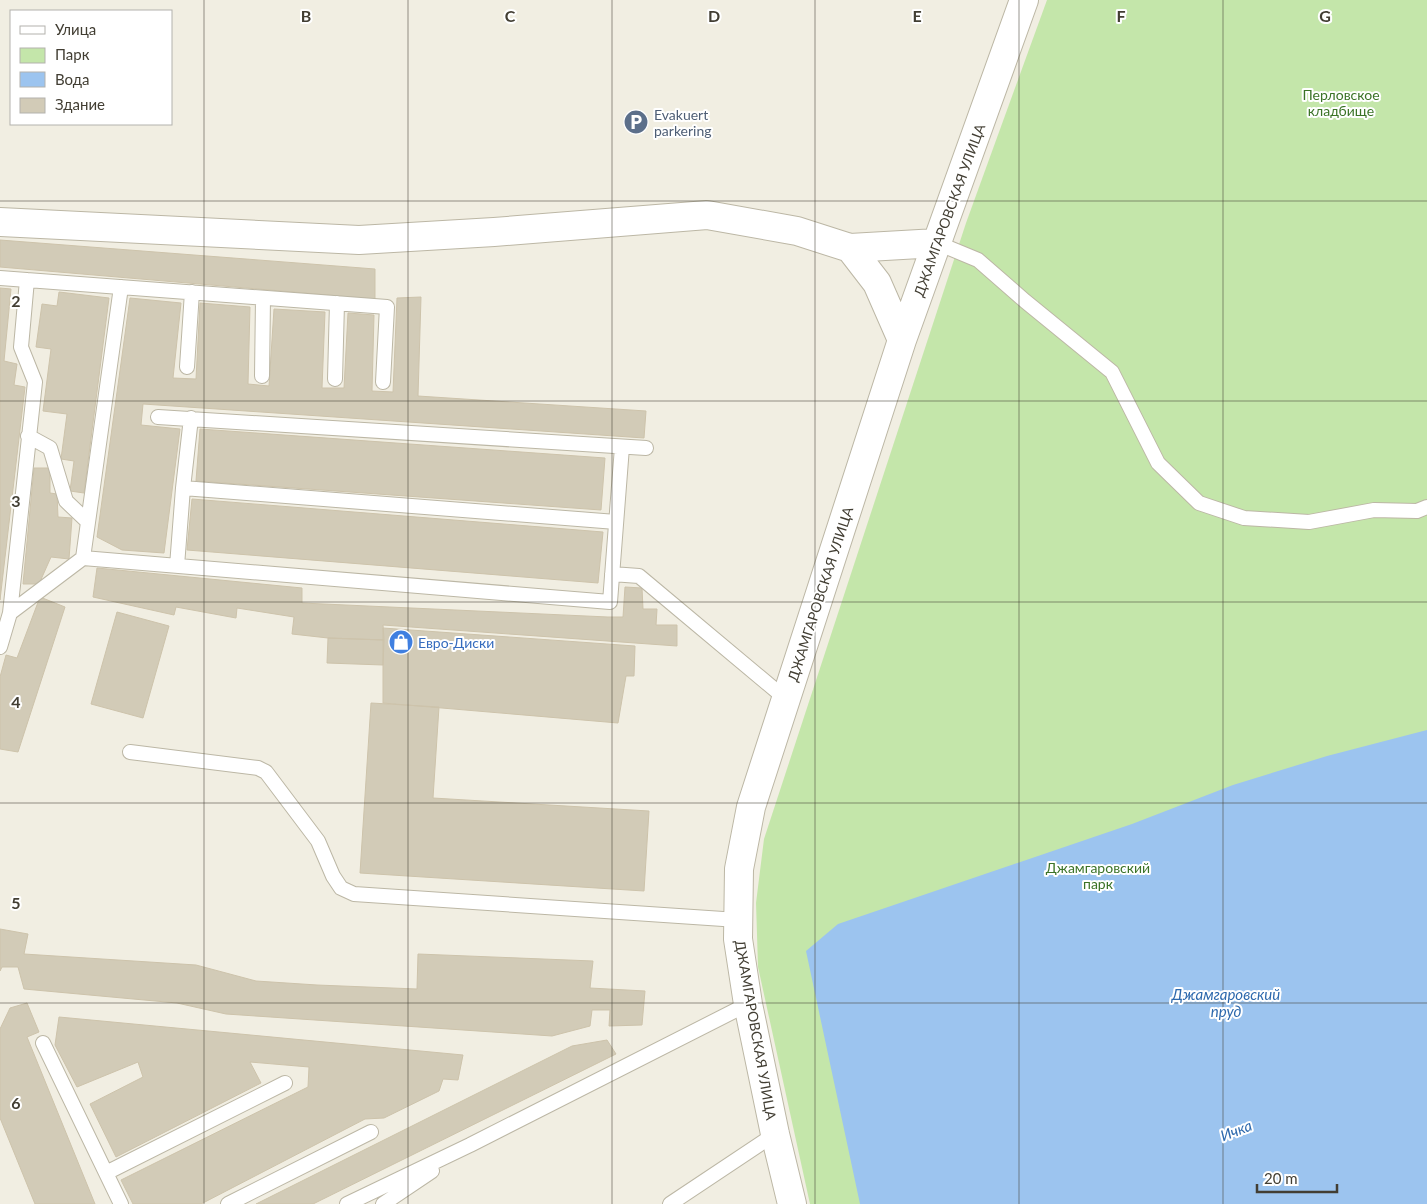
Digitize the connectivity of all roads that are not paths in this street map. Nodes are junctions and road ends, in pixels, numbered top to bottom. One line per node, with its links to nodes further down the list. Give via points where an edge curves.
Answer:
1 (1024, 0): 3 (street, ДЖАМГАРОВСКАЯ УЛИЦА)
2 (0, 222): 4 (street, via 359,240 707,214 797,231)
3 (937, 243): 4 (street); 11 (street, ДЖАМГАРОВСКАЯ УЛИЦА); 22 (lane, via 978,260 1112,372 1158,463 1199,502 1244,518 1309,522 1374,510 1417,511)
4 (850, 248): 11 (street, via 877,283)
5 (0, 278): 6 (lane)
6 (27, 280): 7 (lane); 18 (lane, via 21,347 35,382)
7 (121, 287): 8 (lane); 23 (lane)
8 (192, 292): 9 (lane); 12 (lane)
9 (263, 298): 10 (lane); 13 (lane)
10 (337, 303): 14 (lane); 15 (lane, via 387,307)
11 (902, 340): 30 (street, ДЖАМГАРОВСКАЯ УЛИЦА)
12 (187, 368)
13 (262, 376)
14 (335, 379)
15 (383, 382)
16 (158, 417): 17 (lane)
17 (191, 418): 19 (lane); 21 (lane)
18 (28, 436): 23 (lane, via 50,448 66,501); 28 (lane)
19 (622, 447): 20 (lane); 24 (lane)
20 (646, 448)
21 (183, 488): 24 (lane); 26 (lane)
22 (1427, 507)
23 (88, 522): 25 (lane)
24 (616, 522): 27 (lane)
25 (83, 558): 26 (lane); 28 (lane)
26 (177, 566): 27 (lane, via 610,602)
27 (612, 574): 30 (lane, via 639,576)
28 (10, 613): 29 (lane)
29 (0, 647)
30 (786, 699): 32 (street, ДЖАМГАРОВСКАЯ УЛИЦА, via 751,808 739,869)
31 (130, 752): 32 (lane, via 258,768 266,772 318,841 341,888 354,894)
32 (738, 920): 33 (street, ДЖАМГАРОВСКАЯ УЛИЦА)
33 (748, 1004): 37 (street, ДЖАМГАРОВСКАЯ УЛИЦА); 38 (lane)
34 (43, 1043): 39 (lane)
35 (285, 1083): 39 (lane)
36 (371, 1132): 41 (lane)
37 (775, 1134): 44 (lane); 45 (street, ДЖАМГАРОВСКАЯ УЛИЦА)
38 (470, 1145): 42 (lane); 43 (lane)
39 (106, 1173): 40 (lane)
40 (120, 1204)
41 (228, 1204)
42 (348, 1204)
43 (383, 1204)
44 (670, 1204)
45 (792, 1204)

